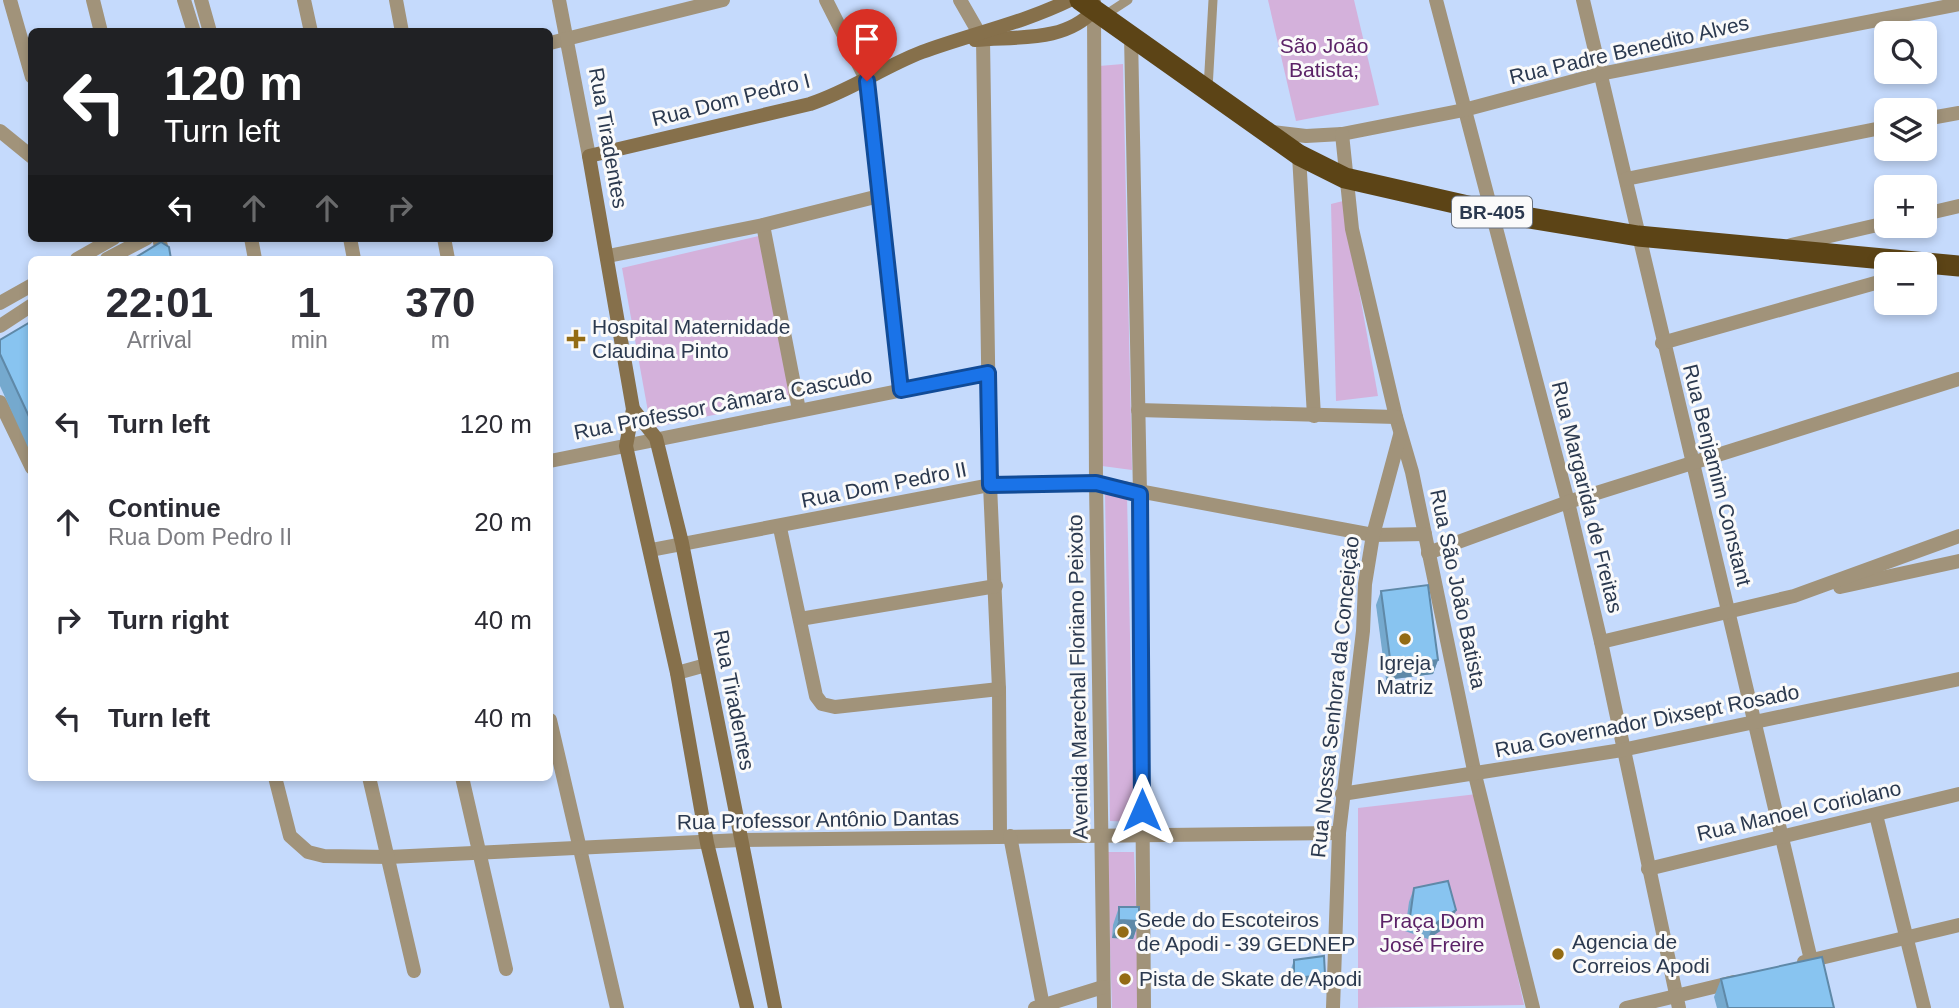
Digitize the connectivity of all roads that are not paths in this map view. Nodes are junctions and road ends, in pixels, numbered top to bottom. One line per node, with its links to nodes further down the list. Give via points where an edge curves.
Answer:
1 (10, 0): 28 (street)
2 (93, 0): 19 (street)
3 (184, 0): 20 (street)
4 (201, 0): 21 (street)
5 (304, 0): 22 (street)
6 (396, 0): 23 (street)
7 (559, 0): 26 (street, Rua Tiradentes)
8 (723, 0): 16 (street)
9 (825, 0): 30 (street)
10 (960, 0): 25 (street)
11 (1070, 0): 25 (street, Rua Dom Pedro I)
12 (1128, 0): 18 (lane)
13 (1213, 0): 31 (lane)
14 (1436, 0): 32 (street, Rua Margarida de Freitas)
15 (1583, 0): 29 (street, Rua Benjamim Constant)
16 (697, 3): 26 (street)
17 (1959, 4): 29 (street, Rua Padre Benedito Alves)
18 (1093, 6): 24 (highway, BR-405); 25 (street, Rua Dom Pedro I, via 1080,22 1055,33); 79 (street, Avenida Marechal Floriano Peixoto)
19 (101, 28)
20 (193, 28)
21 (209, 28)
22 (310, 28)
23 (401, 28)
24 (1131, 35): 31 (highway, BR-405); 70 (street)
25 (982, 36): 30 (street, Rua Dom Pedro I, via 899,61); 64 (street)
26 (568, 38): 27 (street); 41 (street, Rua Tiradentes)
27 (553, 42)
28 (28, 63)
29 (1600, 74): 32 (street, Rua Padre Benedito Alves); 43 (street, Rua Benjamim Constant)
30 (867, 81): 41 (street, Rua Dom Pedro I, via 810,104); 44 (street)
31 (1208, 89): 37 (highway, BR-405)
32 (1464, 110): 38 (street, Rua Padre Benedito Alves); 47 (street, Rua Margarida de Freitas)
33 (1959, 113): 34 (street)
34 (1937, 118)
35 (1874, 129): 43 (street)
36 (0, 131): 39 (street)
37 (1267, 131): 38 (street, Rua Padre Benedito Alves); 40 (highway, BR-405)
38 (1342, 134): 42 (street, Rua São João Batista)
39 (28, 154)
40 (1299, 155): 42 (highway, BR-405); 71 (street)
41 (589, 156): 56 (street, Rua Tiradentes)
42 (1345, 178): 47 (highway, BR-405); 72 (street, Rua São João Batista, via 1352,229)
43 (1626, 179): 50 (street, Rua Benjamim Constant)
44 (880, 196): 48 (street); 66 (street)
45 (1959, 206): 46 (street)
46 (1937, 211)
47 (1494, 212): 50 (highway, BR-405); 82 (street, Rua Margarida de Freitas)
48 (763, 225): 56 (street); 69 (street)
49 (1874, 226): 53 (street)
50 (1638, 236): 53 (highway, BR-405); 63 (street, Rua Benjamim Constant)
51 (107, 242): 54 (street)
52 (134, 242): 55 (street)
53 (1780, 248): 57 (highway, BR-405)
54 (82, 256)
55 (112, 256)
56 (608, 256): 68 (street, Rua Tiradentes)
57 (1943, 266)
58 (1874, 283): 63 (street)
59 (28, 287): 60 (street)
60 (0, 303)
61 (28, 308): 62 (street)
62 (0, 326)
63 (1662, 343): 78 (street, Rua Benjamim Constant)
64 (988, 373): 66 (street, Rua Professor Câmara Cascudo); 80 (street)
65 (1959, 379): 78 (street)
66 (901, 390): 69 (street, Rua Professor Câmara Cascudo)
67 (0, 402): 76 (street)
68 (633, 409): 74 (street, Rua Tiradentes); 75 (street, Rua Tiradentes)
69 (799, 410): 74 (street, Rua Professor Câmara Cascudo)
70 (1138, 410): 71 (street); 81 (street)
71 (1314, 416): 72 (street)
72 (1396, 417): 73 (street, Rua São João Batista)
73 (1400, 435): 84 (street, Rua São João Batista); 85 (street, Rua Nossa Senhora da Conceição)
74 (656, 438): 75 (street, Rua Professor Câmara Cascudo); 87 (street, Rua Tiradentes)
75 (626, 446): 77 (street, Rua Professor Câmara Cascudo); 88 (street, Rua Tiradentes)
76 (28, 460)
77 (553, 460)
78 (1693, 463): 82 (street); 93 (street, Rua Benjamim Constant)
79 (1096, 483): 80 (street, Rua Dom Pedro II); 81 (street, Rua Dom Pedro II); 114 (street, Avenida Marechal Floriano Peixoto)
80 (990, 485): 83 (street, Rua Dom Pedro II); 91 (street)
81 (1140, 494): 85 (street, Rua Dom Pedro II); 112 (street)
82 (1568, 502): 89 (street); 95 (street, Rua Margarida de Freitas)
83 (780, 528): 87 (street, Rua Dom Pedro II); 94 (street)
84 (1425, 534): 85 (street, Rua Dom Pedro II); 89 (street, Rua São João Batista)
85 (1373, 535): 107 (street, Rua Nossa Senhora da Conceição)
86 (1959, 536): 92 (street)
87 (682, 543): 88 (street, Rua Dom Pedro II); 96 (street, Rua Tiradentes)
88 (651, 550): 97 (street, Rua Tiradentes)
89 (1428, 553): 103 (street, Rua São João Batista)
90 (1959, 561): 92 (street)
91 (996, 586): 94 (street); 99 (street)
92 (1794, 596): 93 (street)
93 (1729, 610): 95 (street); 100 (street, Rua Benjamim Constant)
94 (800, 619): 99 (street, via 820,702 835,707)
95 (1601, 642): 102 (street, Rua Margarida de Freitas)
96 (706, 665): 97 (street); 115 (street, Rua Tiradentes)
97 (677, 673): 116 (street, Rua Tiradentes)
98 (1959, 678): 100 (street, Rua Governador Dixsept Rosado)
99 (999, 689): 111 (street)
100 (1755, 723): 102 (street, Rua Governador Dixsept Rosado); 113 (street, Rua Benjamim Constant)
101 (553, 733): 117 (street)
102 (1622, 750): 103 (street, Rua Governador Dixsept Rosado); 120 (street, Rua Margarida de Freitas)
103 (1475, 775): 107 (street, Rua Governador Dixsept Rosado); 137 (street, Rua São João Batista)
104 (276, 781): 119 (street, Rua Professor Antônio Dantas, via 286,827 301,847 324,856)
105 (370, 781): 119 (street)
106 (463, 781): 118 (street)
107 (1342, 794): 110 (street, Rua Nossa Senhora da Conceição)
108 (1959, 794): 109 (street, Rua Manoel Coriolano)
109 (1876, 815): 113 (street, Rua Manoel Coriolano); 122 (street)
110 (1339, 833): 112 (street, Rua Professor Antônio Dantas); 136 (street, Rua Nossa Senhora da Conceição)
111 (1005, 836): 114 (street, Rua Professor Antônio Dantas); 115 (street, Rua Professor Antônio Dantas); 130 (street)
112 (1142, 836): 114 (street, Rua Professor Antônio Dantas); 135 (street)
113 (1780, 837): 120 (street, Rua Manoel Coriolano); 123 (street, Rua Benjamim Constant)
114 (1102, 838): 128 (street, Avenida Marechal Floriano Peixoto)
115 (740, 840): 116 (street, Rua Professor Antônio Dantas); 133 (street, Rua Tiradentes)
116 (707, 843): 117 (street, Rua Professor Antônio Dantas); 132 (street, Rua Tiradentes)
117 (580, 846): 118 (street, Rua Professor Antônio Dantas); 131 (street)
118 (479, 850): 119 (street, Rua Professor Antônio Dantas); 125 (street)
119 (389, 857): 126 (street)
120 (1648, 869): 129 (street, Rua Margarida de Freitas)
121 (1959, 925): 122 (street)
122 (1906, 938): 123 (street); 139 (street)
123 (1811, 960): 124 (street)
124 (1787, 967)
125 (506, 969)
126 (414, 971)
127 (1750, 977): 129 (street)
128 (1102, 987): 130 (street); 134 (street, Avenida Marechal Floriano Peixoto)
129 (1677, 1003): 138 (street)
130 (1039, 1007)
131 (617, 1008)
132 (747, 1008)
133 (775, 1008)
134 (1104, 1008)
135 (1144, 1008)
136 (1333, 1008)
137 (1533, 1008)
138 (1626, 1008)
139 (1924, 1008)

